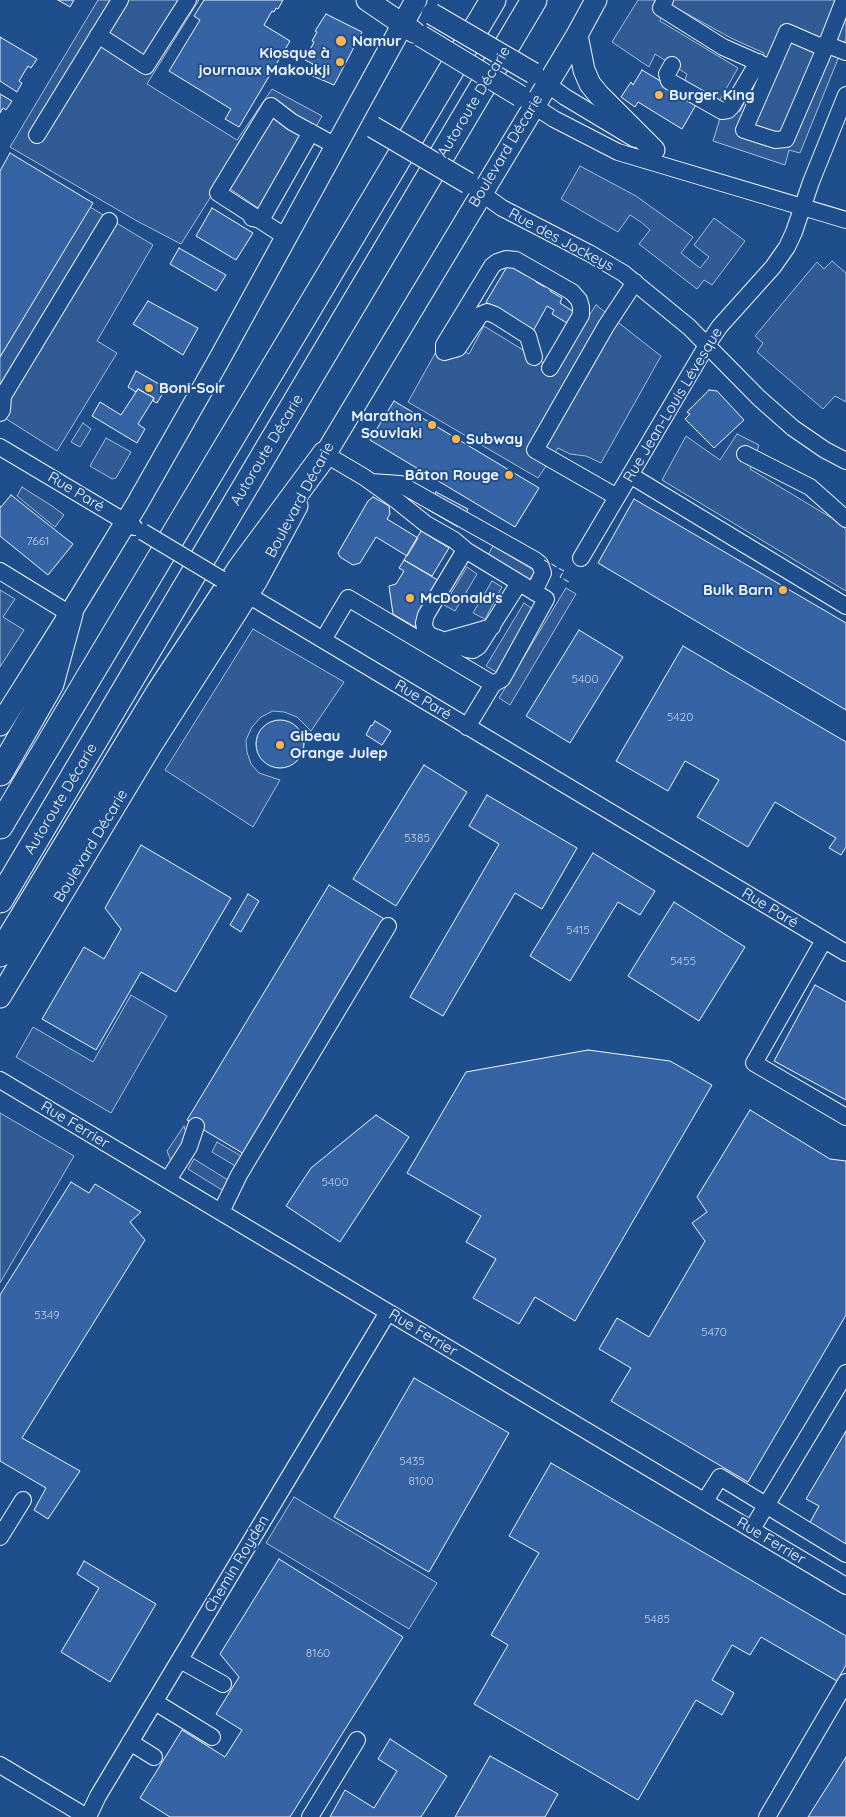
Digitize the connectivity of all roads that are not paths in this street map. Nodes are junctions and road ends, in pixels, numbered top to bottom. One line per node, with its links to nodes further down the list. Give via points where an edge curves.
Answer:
1 (120, 0): 11 (street)
2 (188, 0): 11 (street, via 146,66)
3 (367, 0): 10 (main road)
4 (493, 0): 60 (highway)
5 (534, 0): 61 (highway, Autoroute Décarie)
6 (596, 0): 12 (main road, Boulevard Décarie)
7 (665, 0): 16 (street, via 661,8 723,47)
8 (844, 0): 13 (street)
9 (418, 4): 10 (main road); 17 (main road, bridge)
10 (403, 24): 19 (main road, bridge); 20 (main road)
11 (98, 35): 22 (street)
12 (577, 35): 17 (main road, Boulevard Décarie); 24 (main road, via 590,84)
13 (826, 46): 14 (street); 16 (street, via 787,32); 16 (street, via 786,139 775,140 744,130)
14 (846, 52)
15 (672, 64): 16 (street, via 666,74 668,80 722,111 732,106)
16 (764, 65)
17 (540, 79): 19 (main road, Boulevard Décarie); 24 (street)
18 (846, 95): 27 (street, Rue Jean-Louis Lévesque)
19 (527, 101): 25 (street, via 559,122 618,152); 26 (main road, Boulevard Décarie)
20 (353, 115): 23 (main road); 26 (main road, bridge)
21 (311, 132): 23 (street); 28 (street); 28 (street, via 271,106 216,197)
22 (37, 136)
23 (336, 146): 31 (main road)
24 (654, 150): 25 (street)
25 (693, 174): 27 (street)
26 (475, 188): 32 (street, Rue des Jockeys, via 502,208 599,258); 39 (main road, Boulevard Décarie)
27 (802, 206): 29 (street); 33 (street, Rue Jean-Louis Lévesque, via 794,232 783,252)
28 (260, 220): 31 (street)
29 (846, 220)
30 (109, 221): 36 (street)
31 (286, 237): 46 (main road)
32 (635, 282): 33 (street, Rue des Jockeys); 44 (street, via 535,450)
33 (707, 345): 41 (street, Rue des Jockeys, via 793,428); 42 (street, Rue Jean-Louis Lévesque)
34 (534, 357): 35 (street, via 528,336 487,312 480,315 458,348 444,352 444,345 496,262 516,260 572,292 579,300 580,315)
35 (550, 368)
36 (2, 395): 37 (street)
37 (0, 413)
38 (0, 447): 46 (street, Rue Paré)
39 (325, 454): 43 (street); 51 (highway)
40 (745, 454): 45 (street, via 810,487)
41 (846, 461)
42 (630, 476): 44 (street, Rue Jean-Louis Lévesque); 53 (street)
43 (371, 482): 47 (street); 52 (street, via 400,484 535,560 543,573)
44 (617, 497): 48 (street, Rue Jean-Louis Lévesque)
45 (846, 519)
46 (134, 527): 51 (street, Rue Paré, bridge); 54 (main road)
47 (465, 550): 50 (street); 50 (street, via 426,615 424,623 429,635 473,650 479,646)
48 (581, 558)
49 (0, 571): 54 (street)
50 (519, 583): 52 (street)
51 (233, 586): 55 (street, Rue Paré); 65 (highway, via 159,692); 66 (main road, Boulevard Décarie, via 151,746)
52 (534, 592): 56 (street, via 546,599 502,680)
53 (846, 606)
54 (70, 614): 57 (main road); 59 (highway, via 50,684)
55 (323, 640): 56 (street, via 348,598); 58 (street, Rue Paré)
56 (493, 684): 58 (street)
57 (0, 725)
58 (467, 726): 63 (street, Rue Paré)
59 (0, 773)
60 (0, 826)
61 (0, 900)
62 (388, 926): 71 (street, via 239,1175)
63 (824, 940): 64 (street, Rue Paré); 68 (street, via 754,1063)
64 (846, 953)
65 (0, 954)
66 (0, 997)
67 (0, 1080): 70 (street, Rue Ferrier)
68 (846, 1117)
69 (196, 1126): 70 (street, via 189,1147)
70 (168, 1180): 71 (street, Rue Ferrier)
71 (221, 1212): 72 (street, Rue Ferrier)
72 (388, 1312): 75 (street, Rue Ferrier); 81 (street, Chemin Royden)
73 (846, 1373): 76 (street)
74 (23, 1500): 78 (street)
75 (705, 1501): 76 (street, via 720,1477); 77 (street, Rue Ferrier)
76 (766, 1505): 77 (street); 79 (street)
77 (752, 1529): 80 (street, Rue Ferrier)
78 (0, 1535)
79 (846, 1554)
80 (846, 1586)
81 (180, 1660): 83 (street); 84 (street, Chemin Royden)
82 (846, 1682): 92 (street)
83 (223, 1684)
84 (155, 1702): 85 (street); 87 (street, Chemin Royden)
85 (212, 1737)
86 (357, 1740): 91 (street)
87 (130, 1742): 88 (street); 90 (street, Chemin Royden)
88 (154, 1757)
89 (0, 1765): 90 (street)
90 (87, 1817)
91 (310, 1817)
92 (767, 1817)

